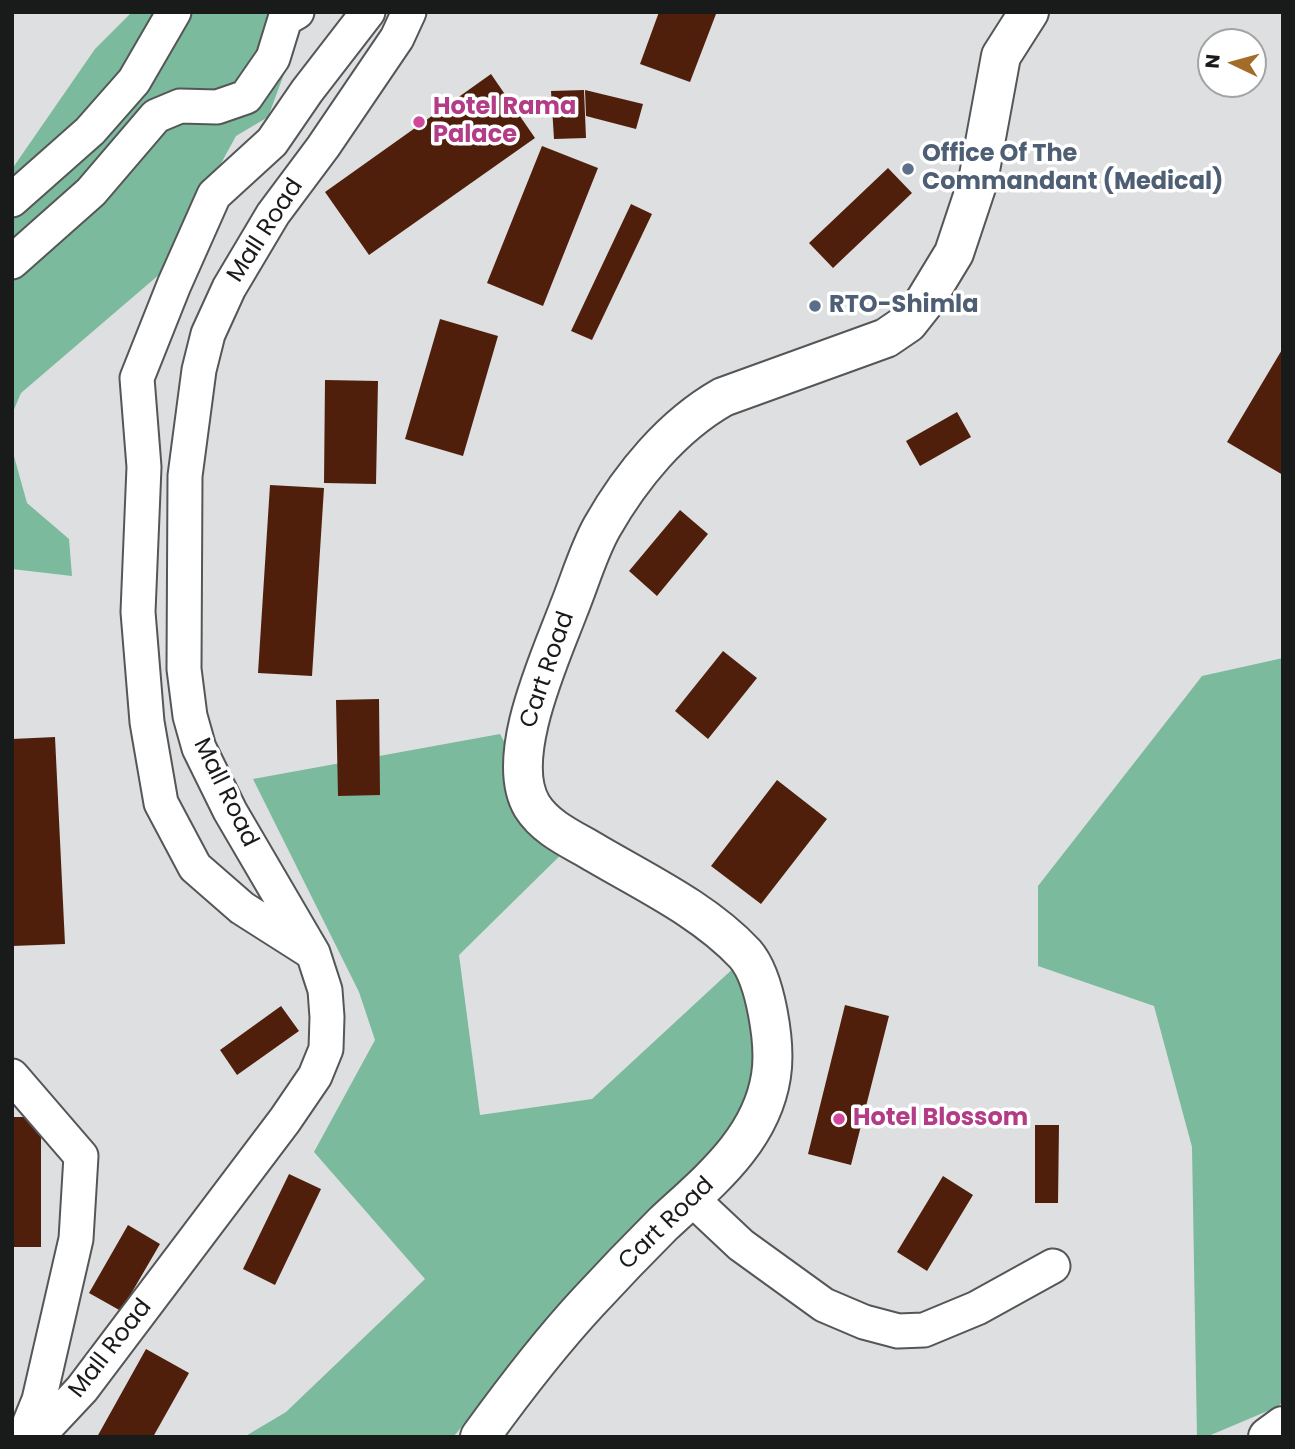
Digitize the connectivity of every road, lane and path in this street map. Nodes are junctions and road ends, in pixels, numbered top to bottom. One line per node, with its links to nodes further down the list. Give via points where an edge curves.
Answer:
1 (174, 12): 6 (street, via 134,81 90,131)
2 (297, 12): 7 (street, via 285,19 273,58 246,97 217,107 180,106 156,116 91,191)
3 (368, 12): 8 (street, via 272,142 214,195 137,378 144,467 138,612 147,722 161,803 195,867 242,908)
4 (409, 12): 8 (street, Mall Road, via 397,38 273,214 229,289 208,334 199,370 186,476 184,669 190,716 199,748 230,811)
5 (1029, 12): 10 (main road, Cart Road, via 1001,56 978,181 954,253 923,304 908,323 886,338 723,397 676,430 642,469 601,529 532,708 525,738 526,785 541,818 718,931 747,957 763,996 773,1041 764,1103 743,1144)
6 (12, 200)
7 (12, 262)
8 (313, 953): 14 (street, Mall Road, via 325,990 327,1017 326,1049 315,1076 82,1389)
9 (12, 1076): 13 (street, via 81,1156 76,1240 39,1399)
10 (691, 1198): 11 (street, via 741,1245 824,1305 898,1331 924,1330 977,1308); 15 (main road, Cart Road, via 587,1303)
11 (1053, 1266)
12 (1283, 1426): 16 (main road)
13 (23, 1437)
14 (37, 1437)
15 (480, 1437)
16 (1268, 1437)

